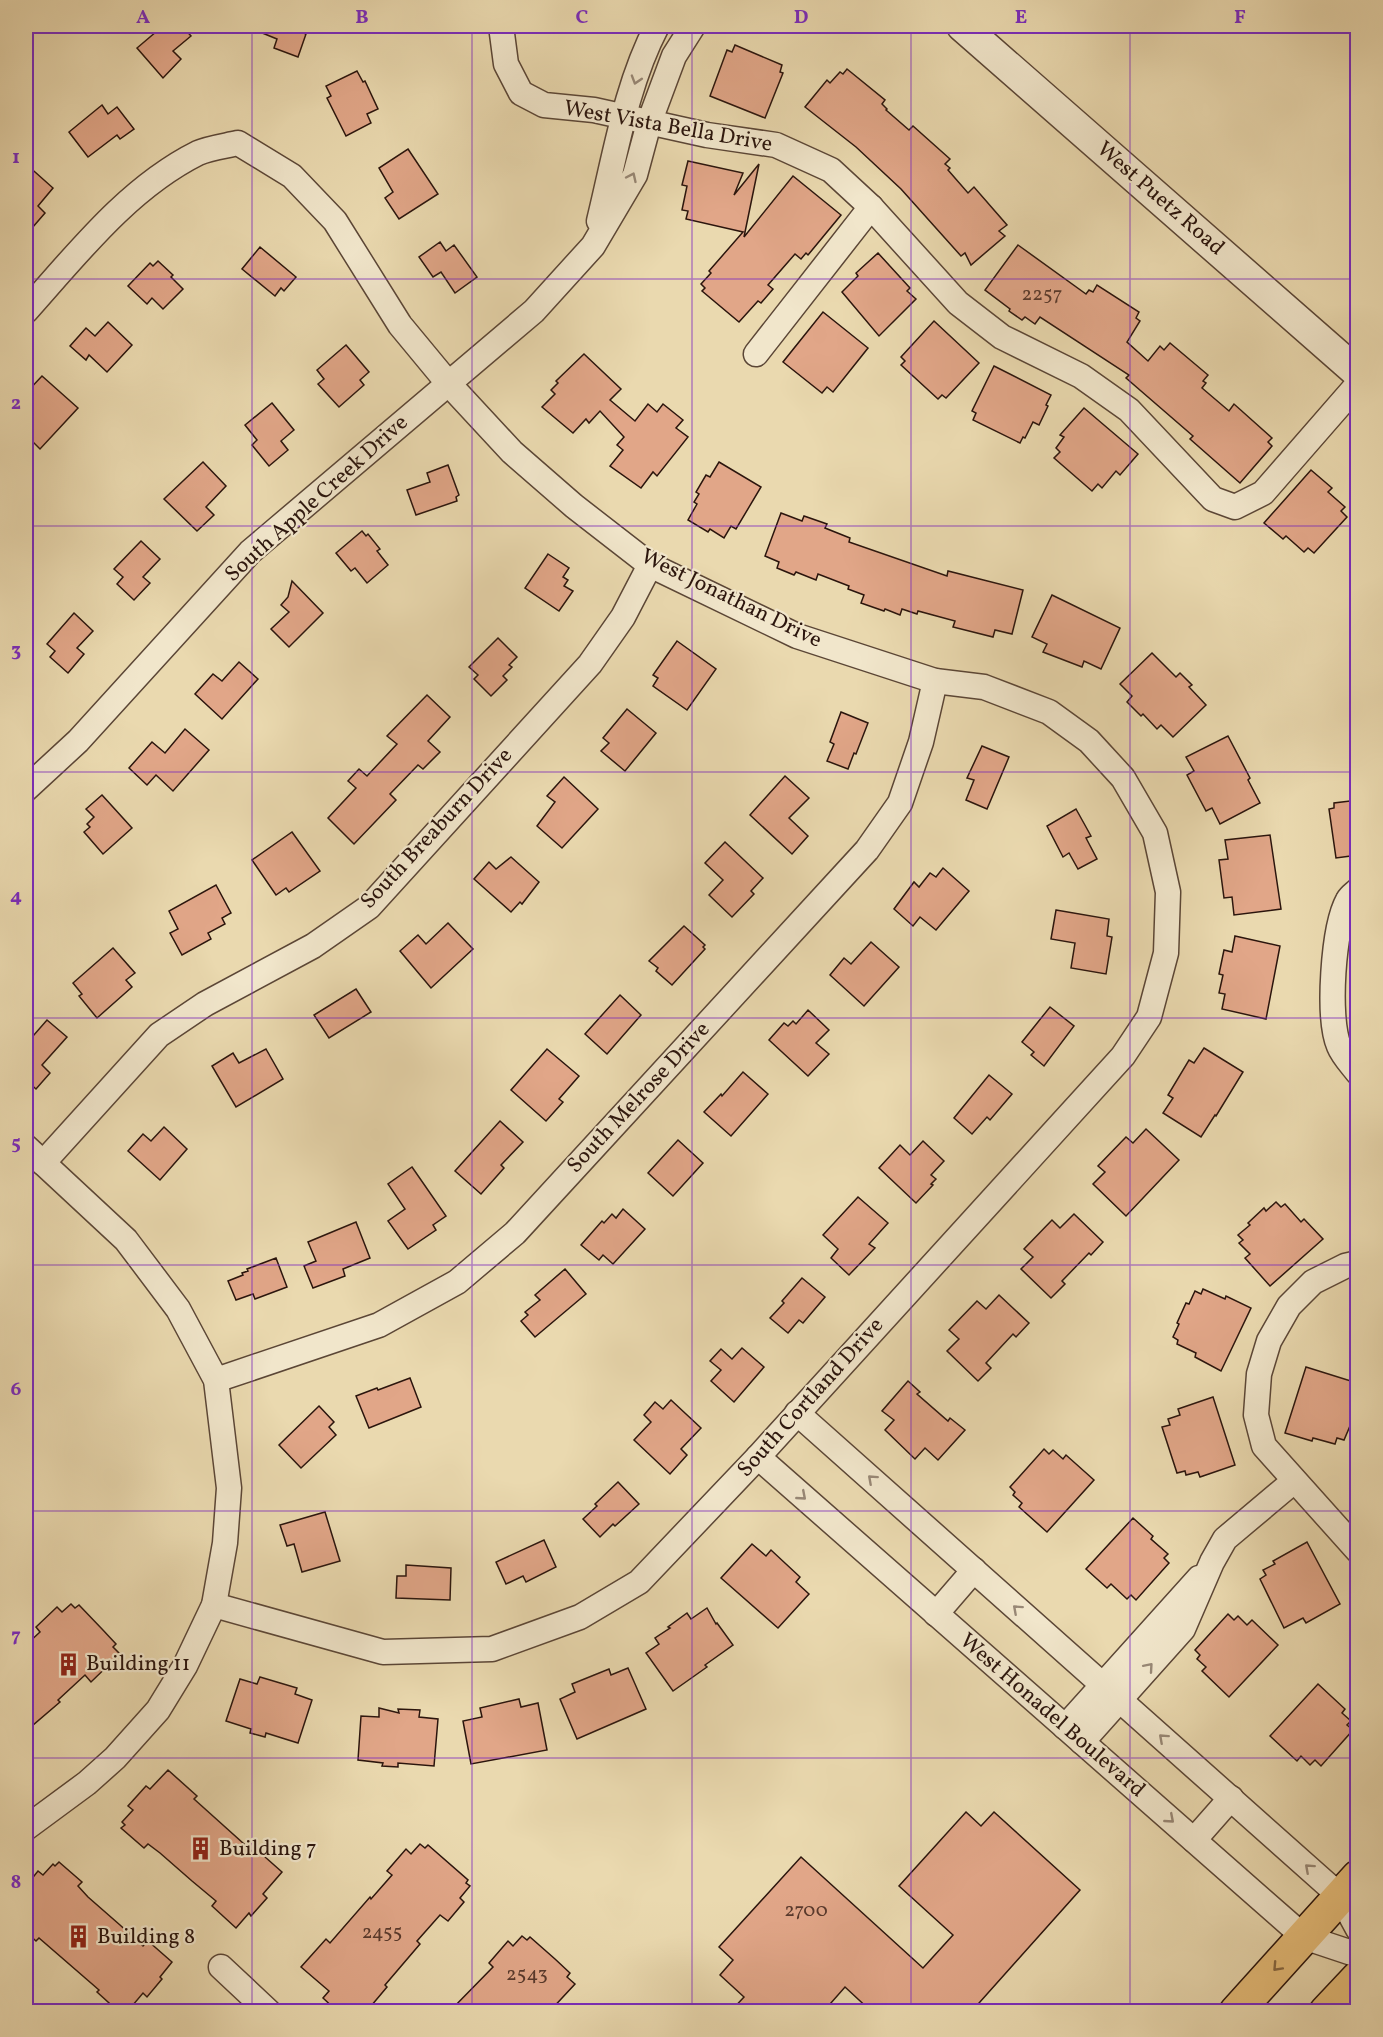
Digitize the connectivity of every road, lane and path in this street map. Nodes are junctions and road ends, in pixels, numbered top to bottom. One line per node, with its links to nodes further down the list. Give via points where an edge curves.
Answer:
1 (501, 26): 5 (street, West Vista Bella Drive, via 506,64 521,93 544,105)
2 (657, 26): 5 (street, South Apple Creek Drive, one-way to 5, via 645,49)
3 (693, 26): 6 (street, South Apple Creek Drive, via 674,56)
4 (962, 26): 11 (street, West Puetz Road)
5 (624, 117): 6 (street, West Vista Bella Drive); 8 (street, South Apple Creek Drive)
6 (650, 123): 7 (street, West Vista Bella Drive, via 776,145 831,170); 8 (street, South Apple Creek Drive, one-way to 6, via 635,175)
7 (871, 207): 10 (street); 13 (street, West Vista Bella Drive, via 958,303 1002,337 1081,376 1130,410 1213,499 1235,507 1263,494)
8 (593, 246): 12 (street, South Apple Creek Drive, via 534,311)
9 (26, 311): 12 (street, West Jonathan Drive, via 106,224 157,177 200,152 238,143 292,176 335,221 400,325)
10 (756, 354)
11 (1358, 373)
12 (448, 382): 14 (street, West Jonathan Drive, via 512,452); 16 (street, South Apple Creek Drive, via 250,552 78,741)
13 (1358, 384)
14 (650, 565): 15 (street, West Jonathan Drive, via 797,636); 21 (street, South Breaburn Drive, via 623,617 590,664 369,907 313,946 205,1004 159,1035)
15 (935, 681): 17 (street, West Jonathan Drive, via 984,687 1049,712 1089,741 1123,778); 23 (street, South Melrose Drive, via 921,742 900,802 867,850 515,1233 457,1282 379,1325)
16 (26, 789)
17 (1155, 833): 24 (street, South Cortland Drive, via 1168,902 1166,953 1149,1017 1123,1056)
18 (1358, 890): 19 (street, via 1348,899 1342,917 1331,1006 1339,1048)
19 (1358, 1073)
20 (26, 1147): 21 (street)
21 (43, 1163): 23 (street, via 126,1240 178,1309)
22 (1358, 1263): 26 (street, via 1313,1282 1289,1306 1269,1341 1258,1374 1256,1415 1264,1446)
23 (216, 1380): 29 (street, via 229,1488 225,1544)
24 (797, 1413): 25 (street, South Cortland Drive); 28 (street, one-way to 24)
25 (758, 1458): 29 (street, South Cortland Drive, via 639,1581 580,1617 492,1649 383,1652); 30 (street, West Honadel Boulevard, one-way to 30)
26 (1294, 1481): 27 (street); 31 (street, via 1225,1539 1183,1629)
27 (1358, 1551)
28 (974, 1570): 30 (street); 31 (street, one-way to 28)
29 (213, 1605): 34 (street, via 185,1666 158,1710 115,1758)
30 (936, 1614): 32 (street, West Honadel Boulevard)
31 (1112, 1693): 32 (street); 33 (street, one-way to 31)
32 (1074, 1735): 35 (street, West Honadel Boulevard, one-way to 35)
33 (1231, 1798): 35 (street); 36 (street, one-way to 33)
34 (26, 1828)
35 (1194, 1840): 38 (street, West Honadel Boulevard)
36 (1349, 1886): 37 (street); 38 (main road)
37 (1358, 1929)
38 (1304, 1937): 39 (street, West Honadel Boulevard); 43 (main road, one-way to 43)
39 (1358, 1955)
40 (221, 1967): 42 (street)
41 (1358, 1978): 44 (main road)
42 (269, 2012)
43 (1236, 2012)
44 (1326, 2012)

